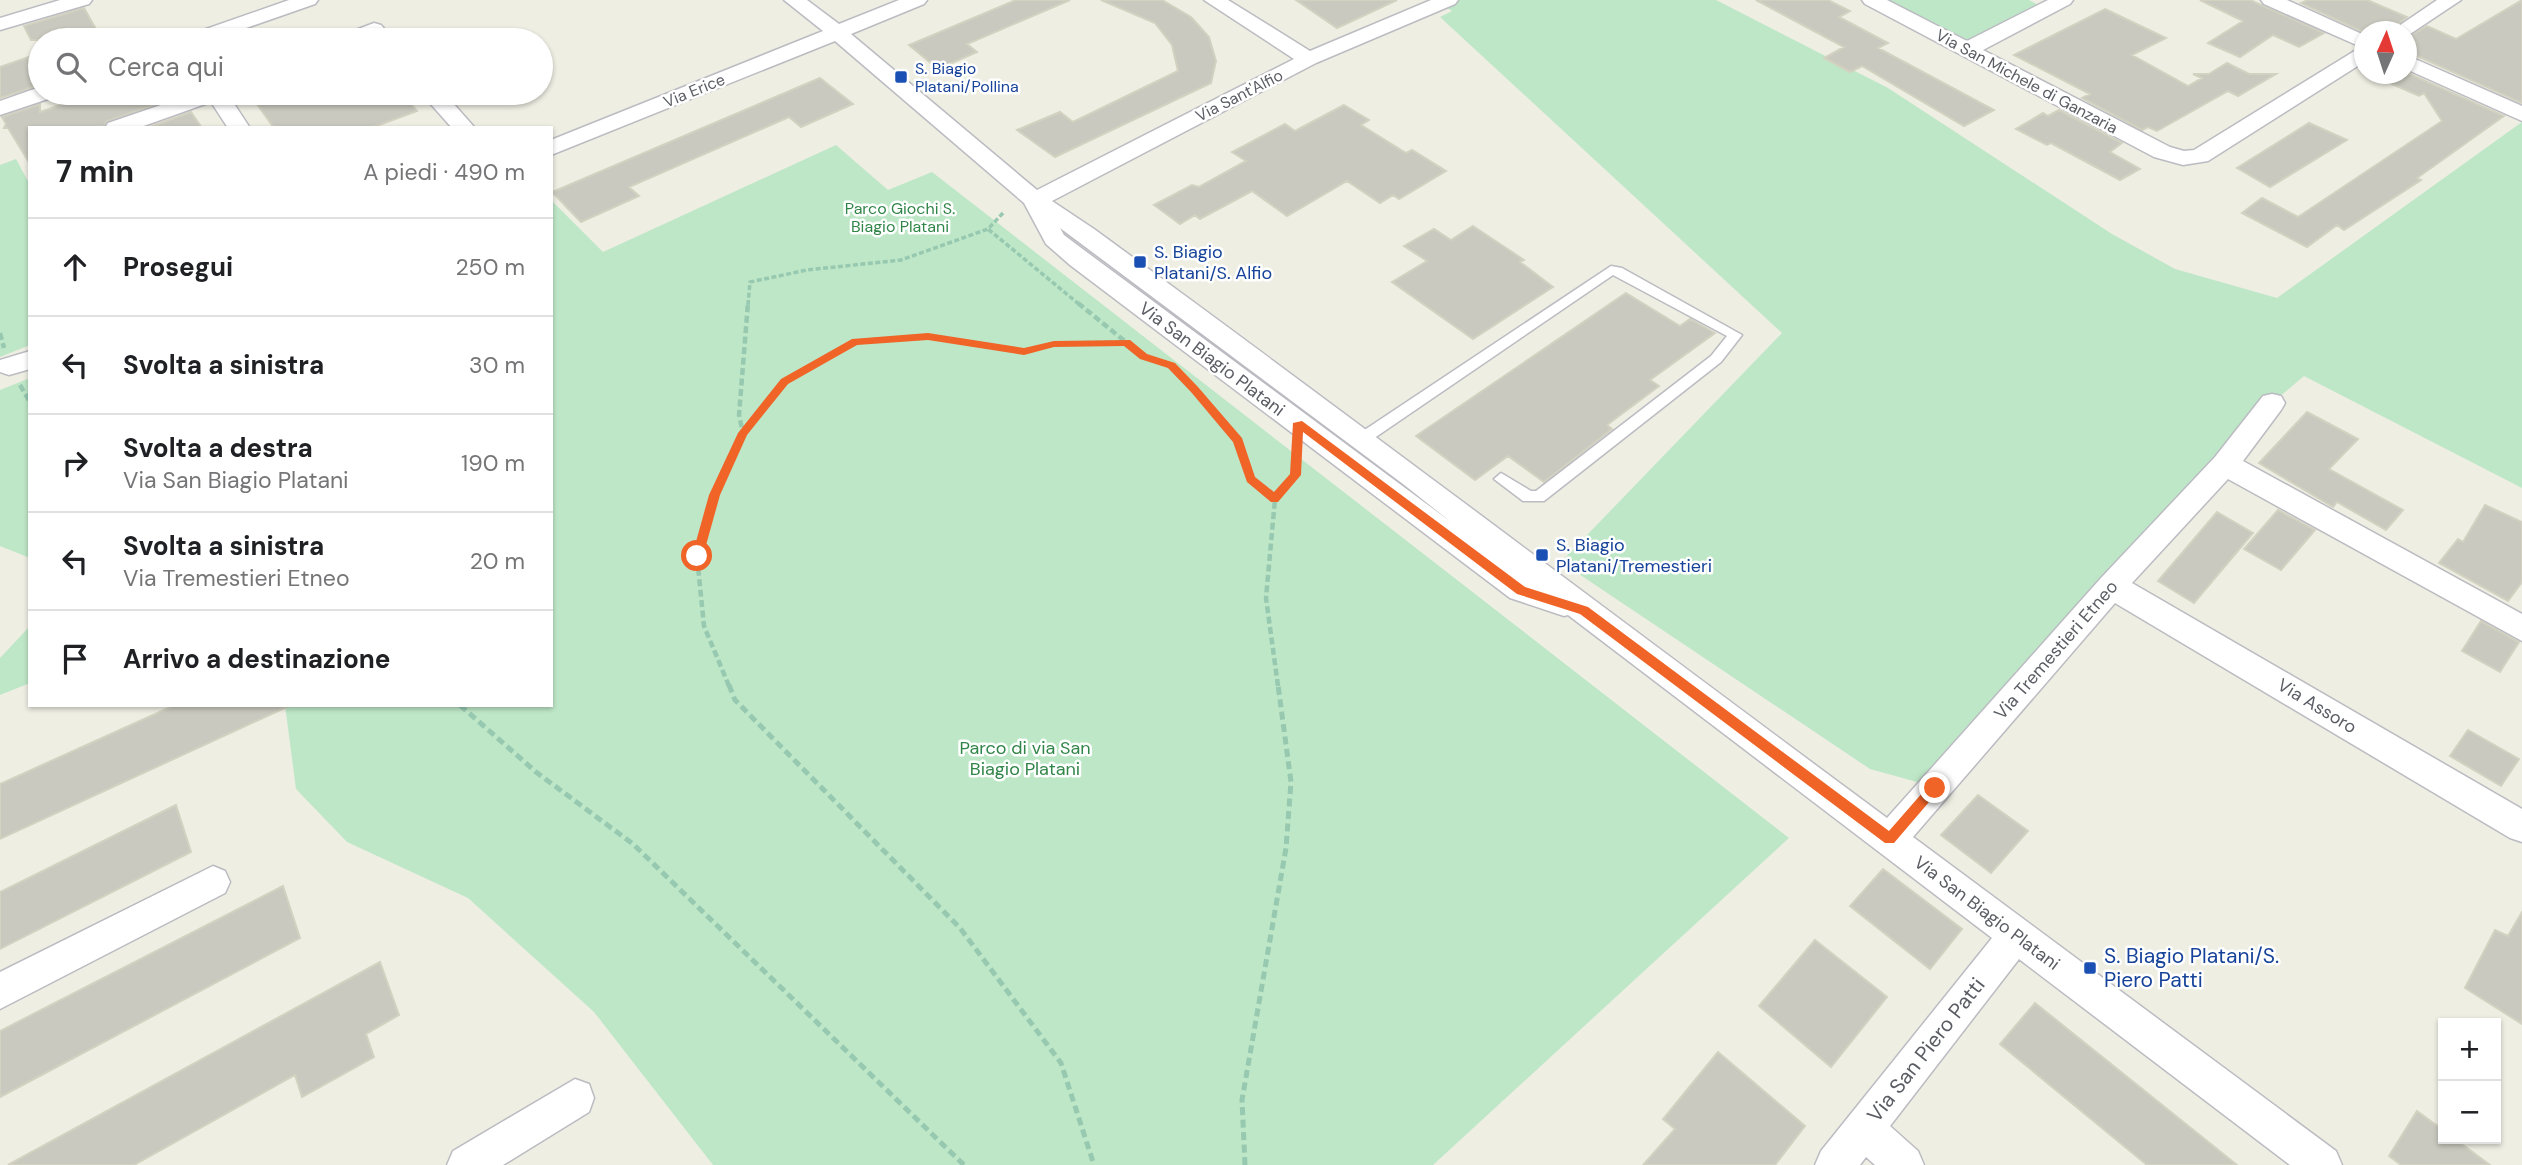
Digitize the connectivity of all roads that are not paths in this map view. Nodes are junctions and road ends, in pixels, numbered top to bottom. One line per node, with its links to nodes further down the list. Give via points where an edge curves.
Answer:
1 (82, 0): 12 (street)
2 (308, 0): 13 (street)
3 (794, 0): 14 (street, Via San Biagio Platani)
4 (917, 0): 14 (street, Via Erice)
5 (1214, 0): 18 (street)
6 (1448, 0): 18 (street, Via Sant'Alfio)
7 (1872, 0): 16 (street, Via San Michele di Ganzaria)
8 (2063, 0): 16 (street)
9 (2271, 0): 15 (street)
10 (2451, 0): 11 (street)
11 (2417, 21)
12 (0, 24)
13 (228, 28)
14 (837, 33): 29 (street, Via Erice); 30 (street, Via San Biagio Platani)
15 (2354, 37)
16 (1968, 49): 17 (street, Via San Michele di Ganzaria, via 2162,152 2183,158 2200,156)
17 (2354, 59)
18 (1309, 60): 30 (street, Via Sant'Alfio)
19 (2417, 66): 25 (street)
20 (28, 98): 24 (street)
21 (182, 105): 26 (street)
22 (224, 105): 27 (street)
23 (443, 105): 28 (street)
24 (0, 108)
25 (2522, 114)
26 (122, 126)
27 (238, 126)
28 (462, 126)
29 (553, 147)
30 (1035, 200): 31 (street, Via San Biagio Platani, via 1054,239)
31 (1076, 241): 33 (street, Via San Biagio Platani); 37 (street, Via San Biagio Platani, via 1298,423 1521,590)
32 (2272, 403): 34 (street, Via Tremestieri Etneo)
33 (1362, 439): 35 (lane, via 1611,270 1735,335 1716,359 1539,498 1528,497); 37 (street, Via San Biagio Platani)
34 (2225, 464): 36 (street, Via Tremestieri Etneo); 38 (street)
35 (1500, 479)
36 (2112, 586): 39 (street, Via Assoro); 40 (street, Via Tremestieri Etneo)
37 (1584, 610): 40 (street, Via San Biagio Platani)
38 (2522, 629)
39 (2522, 827)
40 (1890, 839): 42 (street, Via San Biagio Platani)
41 (214, 882): 43 (street)
42 (2016, 935): 45 (street, Via San Piero Patti); 49 (street, Via San Biagio Platani)
43 (0, 991)
44 (575, 1098): 46 (street)
45 (1864, 1129): 47 (street, Via San Piero Patti); 48 (street)
46 (467, 1165)
47 (1835, 1165)
48 (1904, 1165)
49 (2322, 1165)

